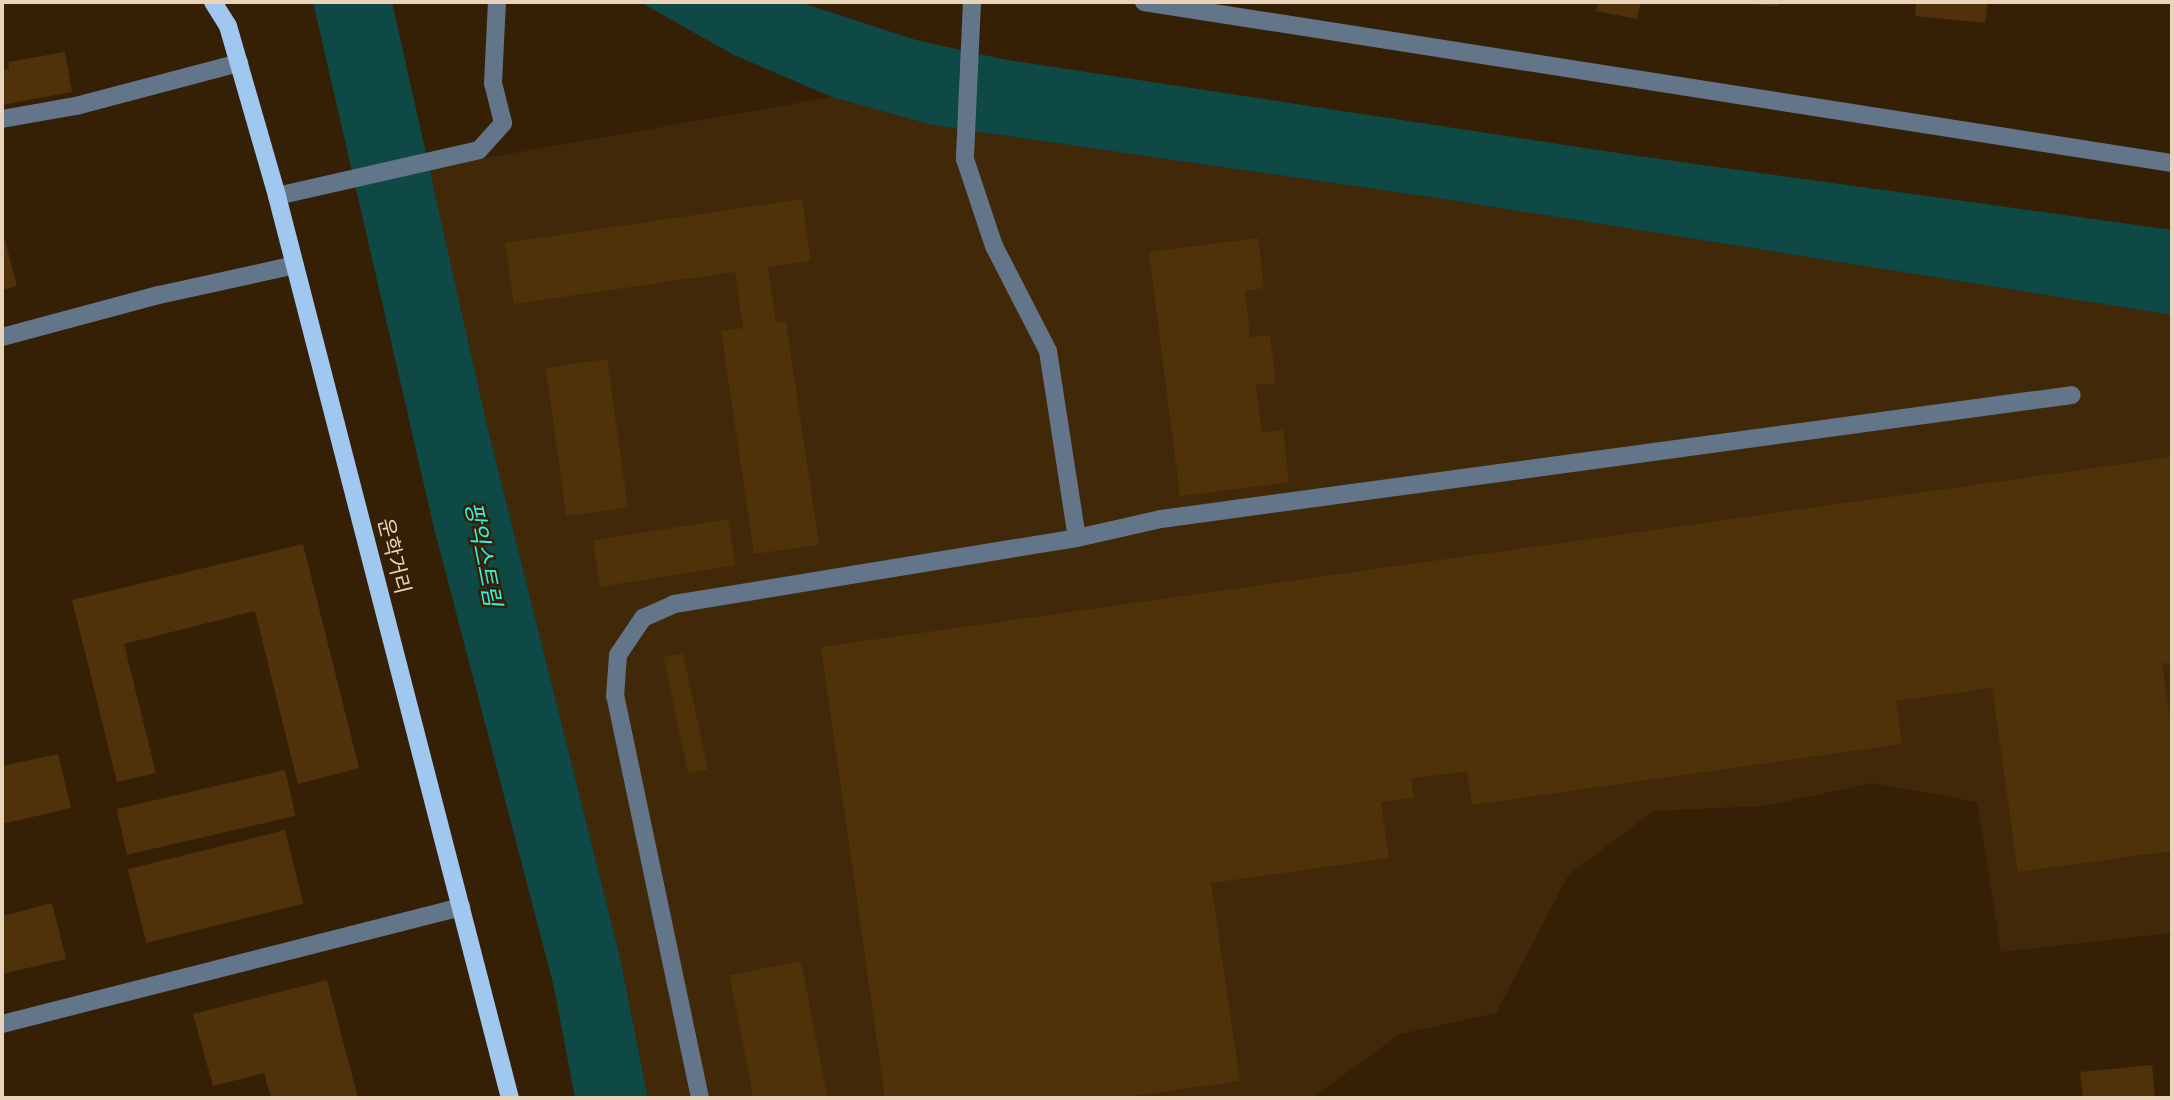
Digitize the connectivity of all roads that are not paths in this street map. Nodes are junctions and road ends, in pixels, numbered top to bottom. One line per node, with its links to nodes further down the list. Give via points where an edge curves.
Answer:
1 (213, 2): 6 (main road, 운학거리)
2 (229, 2): 6 (main road, 운학거리)
3 (497, 2): 10 (street, via 493,83 503,124 480,150)
4 (972, 2): 14 (street, via 965,159 995,246 1048,351)
5 (1144, 2): 9 (street)
6 (228, 26): 7 (main road, 운학거리)
7 (239, 63): 8 (street, via 76,106); 10 (main road, 운학거리)
8 (2, 119)
9 (2172, 163)
10 (277, 196): 11 (main road, 운학거리)
11 (295, 265): 12 (street); 15 (main road, 운학거리)
12 (2, 337)
13 (2072, 396): 14 (street, via 1161,519)
14 (1077, 538): 18 (street, via 674,604 643,618 618,655 615,696)
15 (461, 907): 16 (street); 17 (main road, 운학거리)
16 (2, 1024)
17 (510, 1098)
18 (699, 1098)

